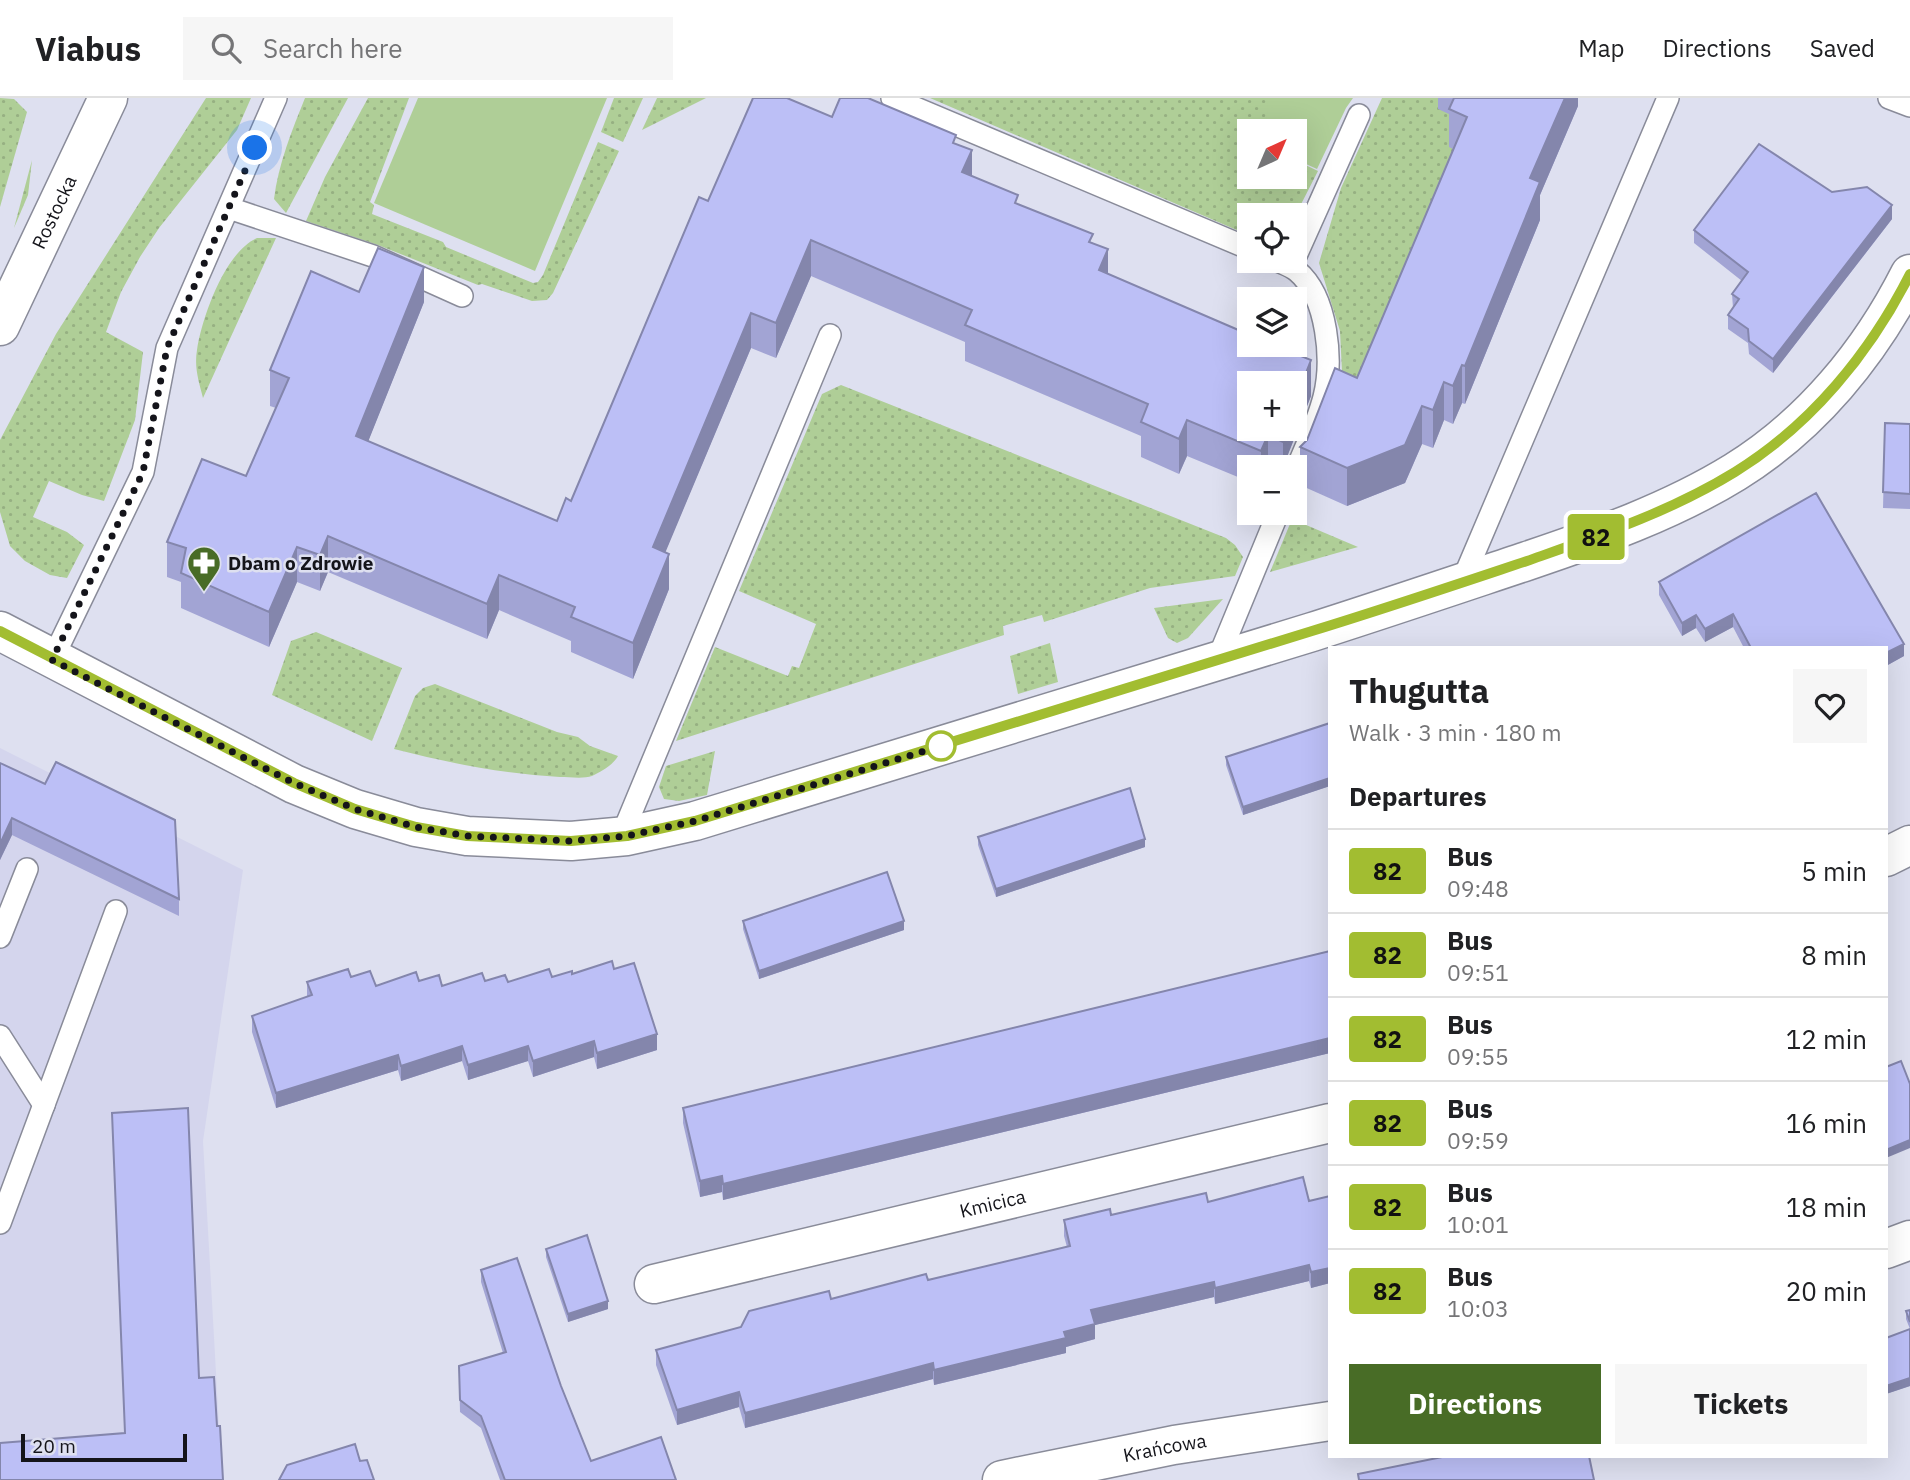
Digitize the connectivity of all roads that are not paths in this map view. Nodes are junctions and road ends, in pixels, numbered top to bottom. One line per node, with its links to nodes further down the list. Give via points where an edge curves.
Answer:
1 (108, 98): 14 (street, Rostocka)
2 (276, 98): 8 (lane)
3 (892, 98): 10 (lane)
4 (1668, 98): 18 (lane)
5 (1889, 98): 6 (lane)
6 (1910, 106)
7 (1359, 115): 9 (lane)
8 (229, 208): 13 (lane, via 373,256); 20 (lane, via 167,348 143,472)
9 (1307, 224)
10 (1237, 244)
11 (1299, 273): 16 (lane, via 1319,307 1329,354 1325,395)
12 (1910, 274): 18 (street, via 1871,342 1840,382 1774,444 1738,470 1700,493 1621,528)
13 (462, 296)
14 (0, 326)
15 (830, 335): 22 (lane)
16 (1302, 455)
17 (1273, 525): 21 (lane)
18 (1461, 584): 21 (street)
19 (0, 631): 20 (street)
20 (52, 660): 22 (street, via 294,783 355,809 467,836 571,841)
21 (1217, 661): 22 (street, via 695,821)
22 (621, 837)
23 (1910, 845): 24 (street)
24 (1888, 855)
25 (27, 869): 27 (lane)
26 (116, 911): 29 (lane)
27 (0, 937)
28 (0, 1036): 29 (lane)
29 (44, 1105): 31 (lane)
30 (1328, 1122): 34 (street, Kmicica)
31 (0, 1223)
32 (1910, 1240): 33 (street)
33 (1888, 1248)
34 (654, 1284)
35 (1328, 1422): 36 (street, Krańcowa, via 1174,1445)
36 (1002, 1480)

